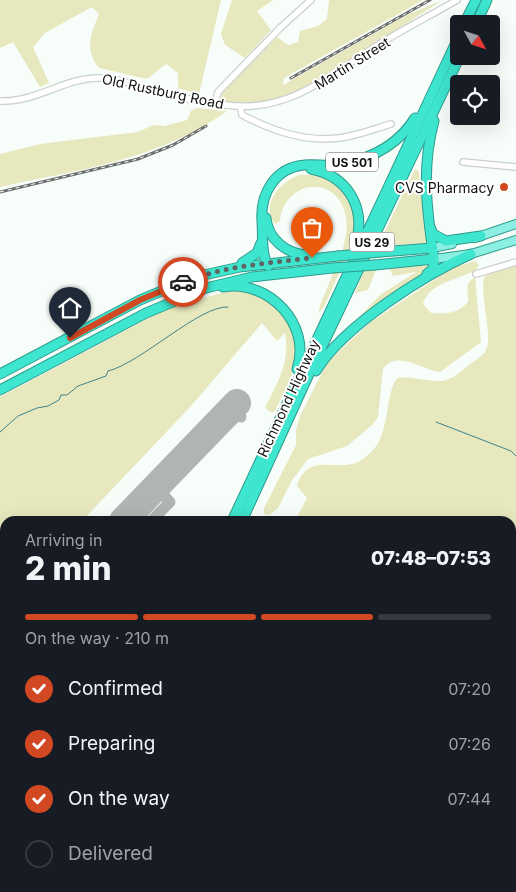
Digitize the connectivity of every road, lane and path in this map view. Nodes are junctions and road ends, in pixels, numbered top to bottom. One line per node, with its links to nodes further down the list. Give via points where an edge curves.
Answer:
1 (311, 0): 12 (street, via 280,27 218,92)
2 (457, 0): 13 (street, Martin Street, via 376,46 305,92 271,104)
3 (487, 0): 6 (highway)
4 (475, 2): 5 (highway)
5 (468, 15)
6 (480, 15)
7 (450, 55): 8 (highway, US 29)
8 (446, 63): 19 (highway, US 501, via 410,125 392,144 340,165 295,167 274,180 262,202); 30 (highway, US 29)
9 (457, 65): 17 (highway, via 428,141)
10 (457, 65): 37 (highway, US 29)
11 (0, 101): 12 (street, Old Rustburg Road, via 28,99 80,81 102,78)
12 (215, 103): 13 (street, Old Rustburg Road)
13 (240, 106): 14 (street, via 242,115 270,130 304,138 340,138)
14 (391, 124)
15 (463, 162): 16 (street)
16 (516, 168)
17 (429, 222): 20 (highway, via 433,234 446,241); 22 (highway)
18 (516, 224): 20 (main road)
19 (262, 235): 27 (highway); 28 (highway, US 501, via 261,247 251,259)
20 (481, 236): 22 (main road)
21 (516, 240): 23 (main road)
22 (432, 248): 24 (highway, bridge); 25 (highway)
23 (471, 254): 25 (main road); 32 (highway, via 448,264)
24 (327, 257): 27 (highway); 30 (highway, via 289,251 271,234 265,210 268,200 272,189 290,174 312,169 324,172 336,178 353,198 358,209 359,233)
25 (434, 259): 29 (highway, bridge); 32 (highway, via 429,273)
26 (516, 262): 31 (street)
27 (266, 263): 28 (highway); 29 (highway)
28 (212, 272): 34 (highway, US 501, via 140,300)
29 (278, 274): 33 (highway, via 228,281)
30 (346, 274): 36 (highway, Richmond Highway / US 29)
31 (476, 274)
32 (405, 291): 37 (highway, via 346,334 335,346 320,364)
33 (177, 298): 35 (highway); 36 (highway, via 228,286 255,290 277,302 291,320 300,341 300,361)
34 (0, 374)
35 (0, 390)
36 (287, 400): 38 (highway, Richmond Highway / US 29)
37 (286, 425): 39 (highway, Richmond Highway / US 29)
38 (234, 516)
39 (244, 516)

